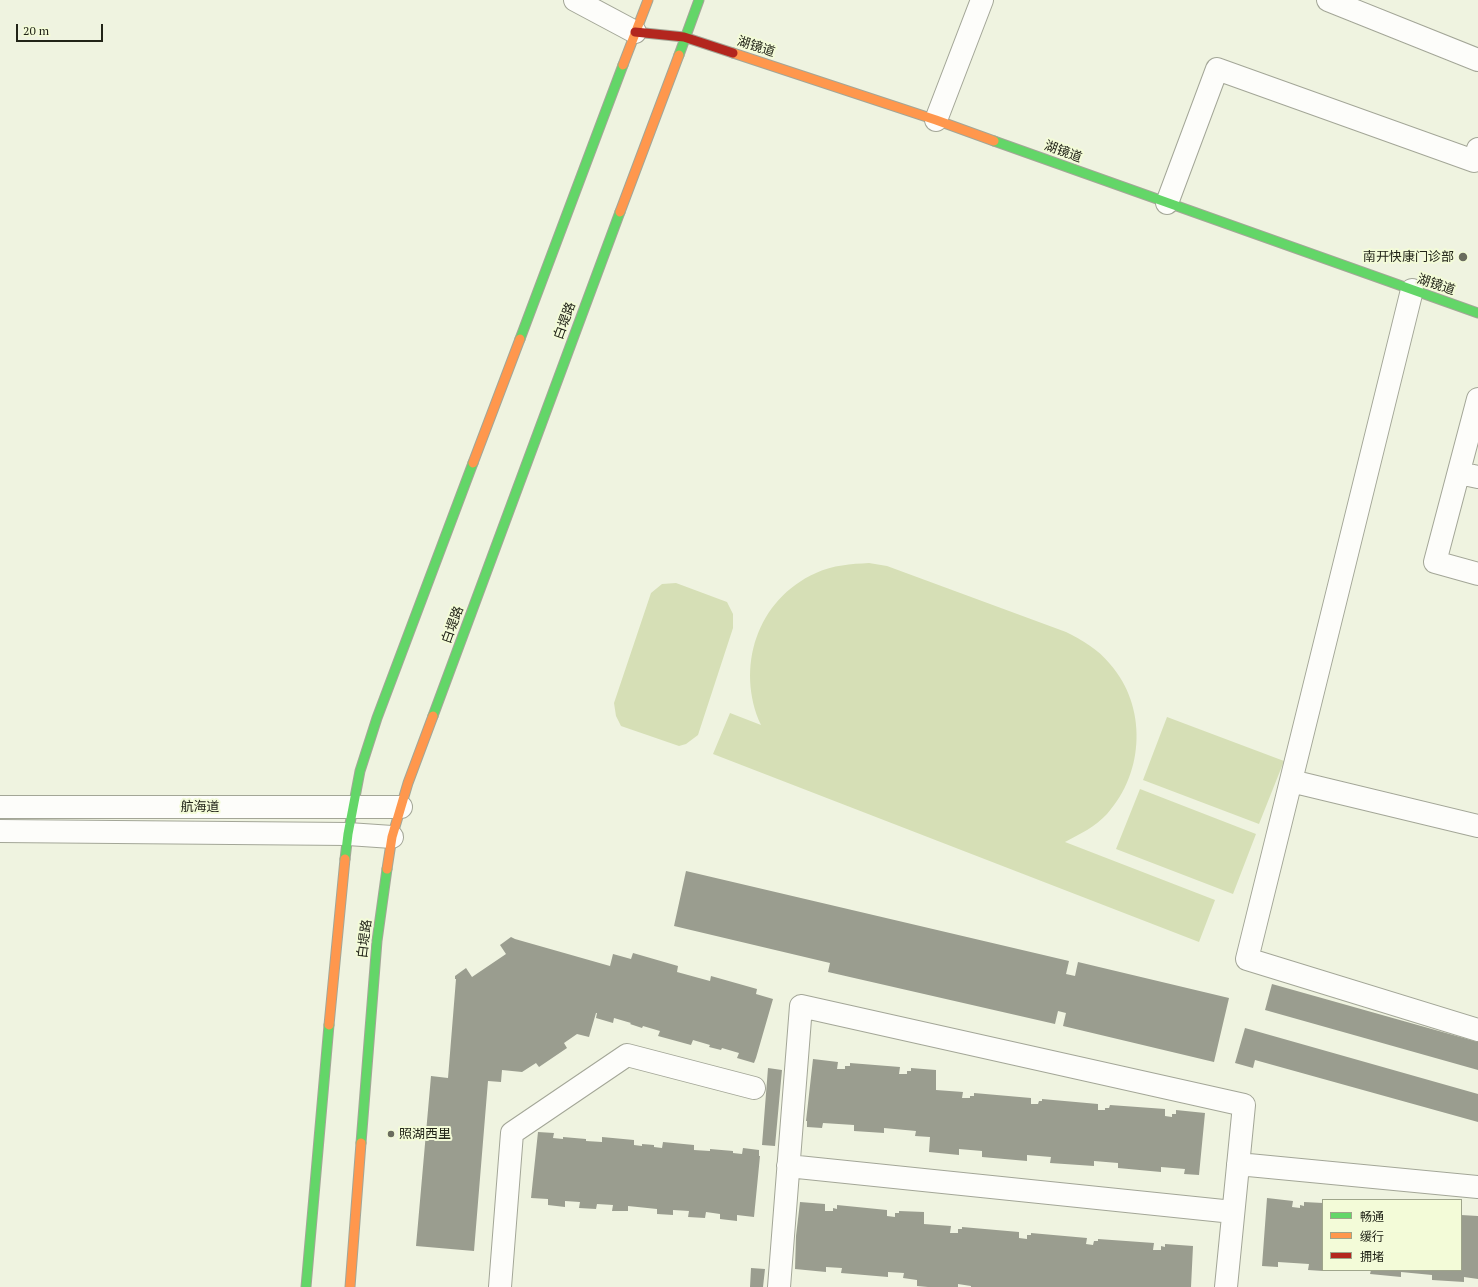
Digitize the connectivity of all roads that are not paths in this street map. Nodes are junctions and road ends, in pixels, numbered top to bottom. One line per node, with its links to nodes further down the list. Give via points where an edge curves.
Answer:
1 (575, 0): 6 (street)
2 (648, 0): 6 (main road)
3 (699, 0): 7 (main road, 白堤路)
4 (982, 0): 9 (street)
5 (1328, 0): 8 (street)
6 (635, 32): 7 (main road, 湖镜道); 19 (main road, via 377,718 360,771)
7 (684, 37): 9 (main road, 湖镜道); 20 (main road, 白堤路)
8 (1478, 60)
9 (936, 120): 11 (main road, 湖镜道)
10 (1478, 149): 11 (street, via 1474,161 1217,69)
11 (1167, 203): 12 (main road, 湖镜道)
12 (1412, 290): 13 (main road, 湖镜道); 17 (street)
13 (1478, 313)
14 (1478, 399): 15 (street)
15 (1468, 475): 16 (street, via 1435,562)
16 (1478, 574)
17 (1291, 781): 21 (street); 25 (street, via 1247,959)
18 (0, 807): 19 (street, 航海道)
19 (353, 807): 20 (street, 航海道); 23 (main road)
20 (401, 807): 24 (main road, 白堤路)
21 (1478, 826)
22 (0, 831): 23 (street, 航海道)
23 (348, 834): 24 (street, 航海道); 31 (main road)
24 (392, 837): 32 (main road, 白堤路, via 377,941)
25 (1478, 1030)
26 (754, 1088): 33 (street, via 627,1055 512,1133)
27 (1238, 1164): 28 (street, via 1244,1105 801,1006); 29 (street); 30 (street)
28 (788, 1166): 30 (street); 34 (street)
29 (1478, 1187)
30 (1233, 1212): 35 (street)
31 (306, 1287)
32 (350, 1287)
33 (500, 1287)
34 (779, 1287)
35 (1226, 1287)

